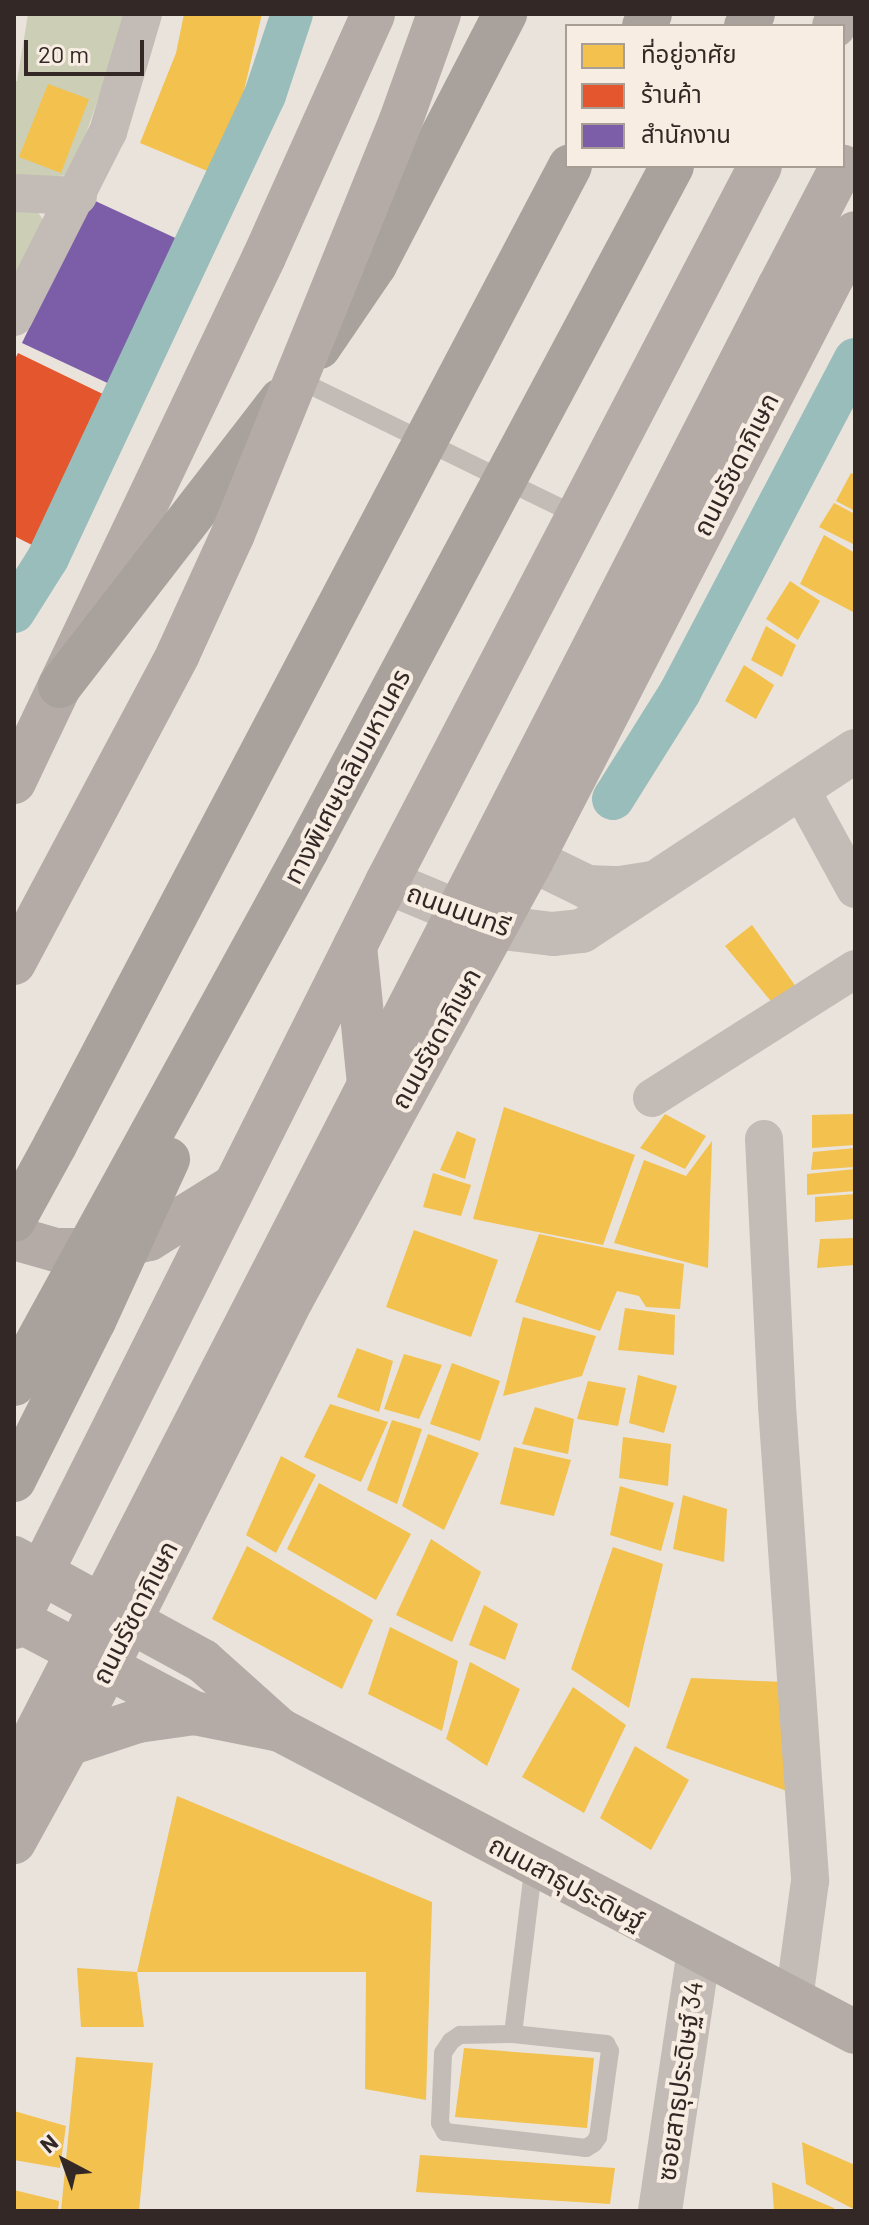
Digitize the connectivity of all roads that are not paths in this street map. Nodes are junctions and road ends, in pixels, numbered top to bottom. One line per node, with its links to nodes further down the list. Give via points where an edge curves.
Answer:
1 (143, 14): 12 (street, via 108,132)
2 (373, 14): 17 (main road)
3 (439, 14): 28 (main road, bridge, via 233,534 178,654)
4 (505, 14): 15 (highway, via 375,265)
5 (855, 141): 6 (main road, ถนนรัชดาภิเษก)
6 (845, 159)
7 (569, 168): 32 (highway, bridge)
8 (671, 168): 21 (highway, ทางพิเศษเฉลิมมหานคร, bridge)
9 (759, 168): 16 (main road)
10 (840, 168): 49 (main road, ถนนรัชดาภิเษก, bridge)
11 (14, 193): 12 (street)
12 (78, 196): 14 (street)
13 (855, 233): 22 (main road, ถนนรัชดาภิเษก)
14 (14, 317)
15 (297, 379): 16 (lane); 17 (highway)
16 (576, 515): 24 (main road)
17 (60, 686): 19 (main road)
18 (855, 751): 20 (street, ถนนนนทรี)
19 (14, 782)
20 (800, 788): 23 (street, ถนนนนทรี); 25 (street)
21 (307, 850): 38 (highway, ทางพิเศษเฉลิมมหานคร, bridge); 39 (highway, bridge, via 94,1321)
22 (532, 860): 23 (street, ถนนนนทรี, via 587,887); 26 (main road, ถนนรัชดาภิเษก)
23 (661, 881): 26 (street, ถนนนนทรี, via 582,931 553,934)
24 (387, 882): 26 (street, ถนนนนทรี); 27 (main road)
25 (855, 889)
26 (495, 927): 33 (main road, ถนนรัชดาภิเษก)
27 (355, 946): 33 (main road); 34 (main road)
28 (14, 963)
29 (855, 969): 30 (street)
30 (652, 1098)
31 (764, 1139): 53 (street, via 810,1881)
32 (55, 1145): 35 (highway); 36 (highway)
33 (376, 1145): 40 (main road, ถนนรัชดาภิเษก)
34 (234, 1186): 37 (main road, via 149,1239 101,1250 56,1250); 41 (main road)
35 (14, 1211)
36 (14, 1220)
37 (14, 1238)
38 (14, 1384)
39 (14, 1480)
40 (164, 1553): 43 (main road, ถนนรัชดาภิเษก); 44 (main road, via 168,1607)
41 (26, 1565): 42 (main road); 43 (main road, ถนนสาธุประดิษฐ์)
42 (15, 1621): 45 (main road, ถนนสาธุประดิษฐ์)
43 (128, 1621): 44 (main road, ถนนสาธุประดิษฐ์); 45 (main road, ถนนรัชดาภิเษก)
44 (203, 1661): 47 (main road, ถนนสาธุประดิษฐ์)
45 (105, 1667): 46 (main road, ถนนสาธุประดิษฐ์); 48 (main road, ถนนรัชดาภิเษก)
46 (194, 1713): 47 (main road, ถนนสาธุประดิษฐ์); 48 (main road, via 138,1721)
47 (280, 1730): 51 (main road, ถนนสาธุประดิษฐ์)
48 (68, 1744): 50 (main road, ถนนรัชดาภิเษก)
49 (14, 1776)
50 (14, 1842)
51 (534, 1864): 52 (main road, ถนนสาธุประดิษฐ์); 55 (lane)
52 (699, 1951): 53 (main road, ถนนสาธุประดิษฐ์); 56 (street, ซอยสาธุประดิษฐ์ 34)
53 (794, 1999): 54 (main road, ถนนสาธุประดิษฐ์)
54 (855, 2032)
55 (513, 2034): 55 (lane, via 606,2044 610,2051 594,2143 586,2148 445,2132 440,2123 443,2053 451,2041 460,2035)
56 (660, 2211)

